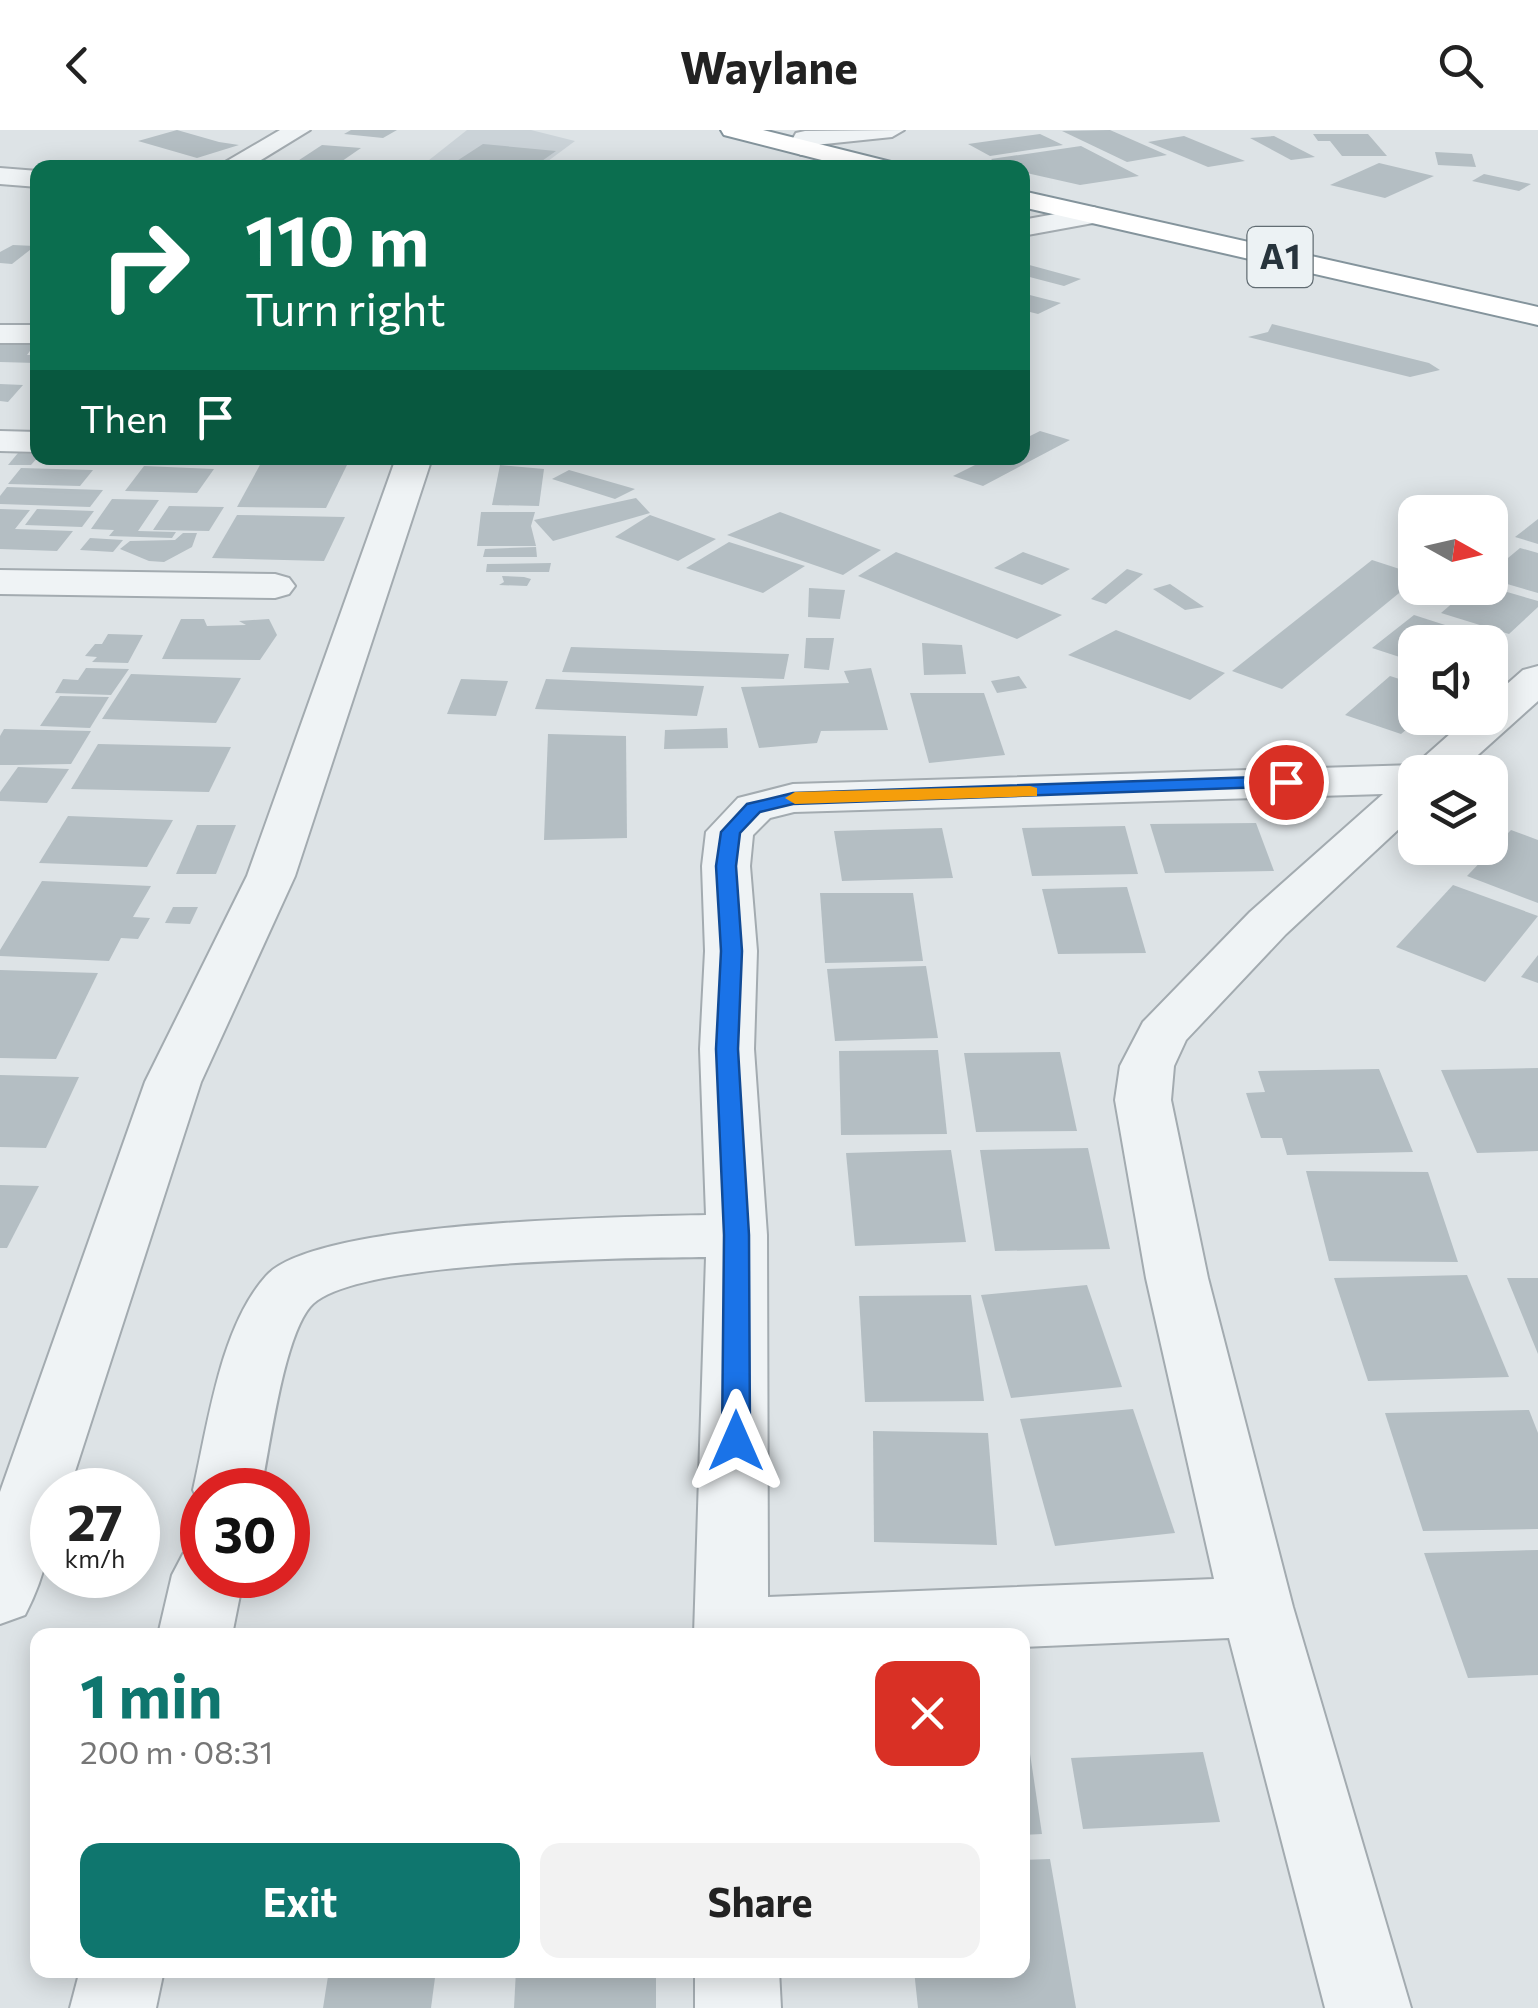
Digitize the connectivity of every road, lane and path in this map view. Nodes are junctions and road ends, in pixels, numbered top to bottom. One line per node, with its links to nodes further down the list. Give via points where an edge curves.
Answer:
1 (733, 130): 5 (highway)
2 (892, 130): 5 (street, via 805,138)
3 (290, 134): 4 (street); 6 (street)
4 (238, 138)
5 (801, 148): 7 (highway)
6 (243, 160)
7 (852, 160)
8 (0, 176): 9 (street)
9 (30, 178)
10 (1030, 201): 11 (highway, A1)
11 (1094, 215): 12 (street); 13 (highway, A1)
12 (1030, 227)
13 (1538, 316)
14 (0, 334): 15 (street)
15 (30, 334)
16 (0, 441): 17 (street)
17 (30, 442)
18 (412, 465): 27 (street, via 270,876 173,1082)
19 (0, 582): 20 (street)
20 (275, 586)
21 (1538, 679): 22 (street)
22 (1451, 755)
23 (1398, 779): 25 (street, via 861,794 754,808 730,832 726,866)
24 (1398, 804): 29 (street, via 1268,923 1162,1034 1147,1066 1144,1100 1177,1278)
25 (737, 1235): 26 (street, via 463,1248 318,1271 291,1287 272,1313); 31 (street)
26 (233, 1468)
27 (0, 1594)
28 (203, 1598): 30 (street)
29 (1258, 1607): 32 (street); 37 (street)
30 (197, 1628)
31 (731, 1628)
32 (815, 1628)
33 (120, 1978): 35 (street)
34 (737, 1978): 36 (street)
35 (114, 2008)
36 (738, 2008)
37 (1368, 2008)

